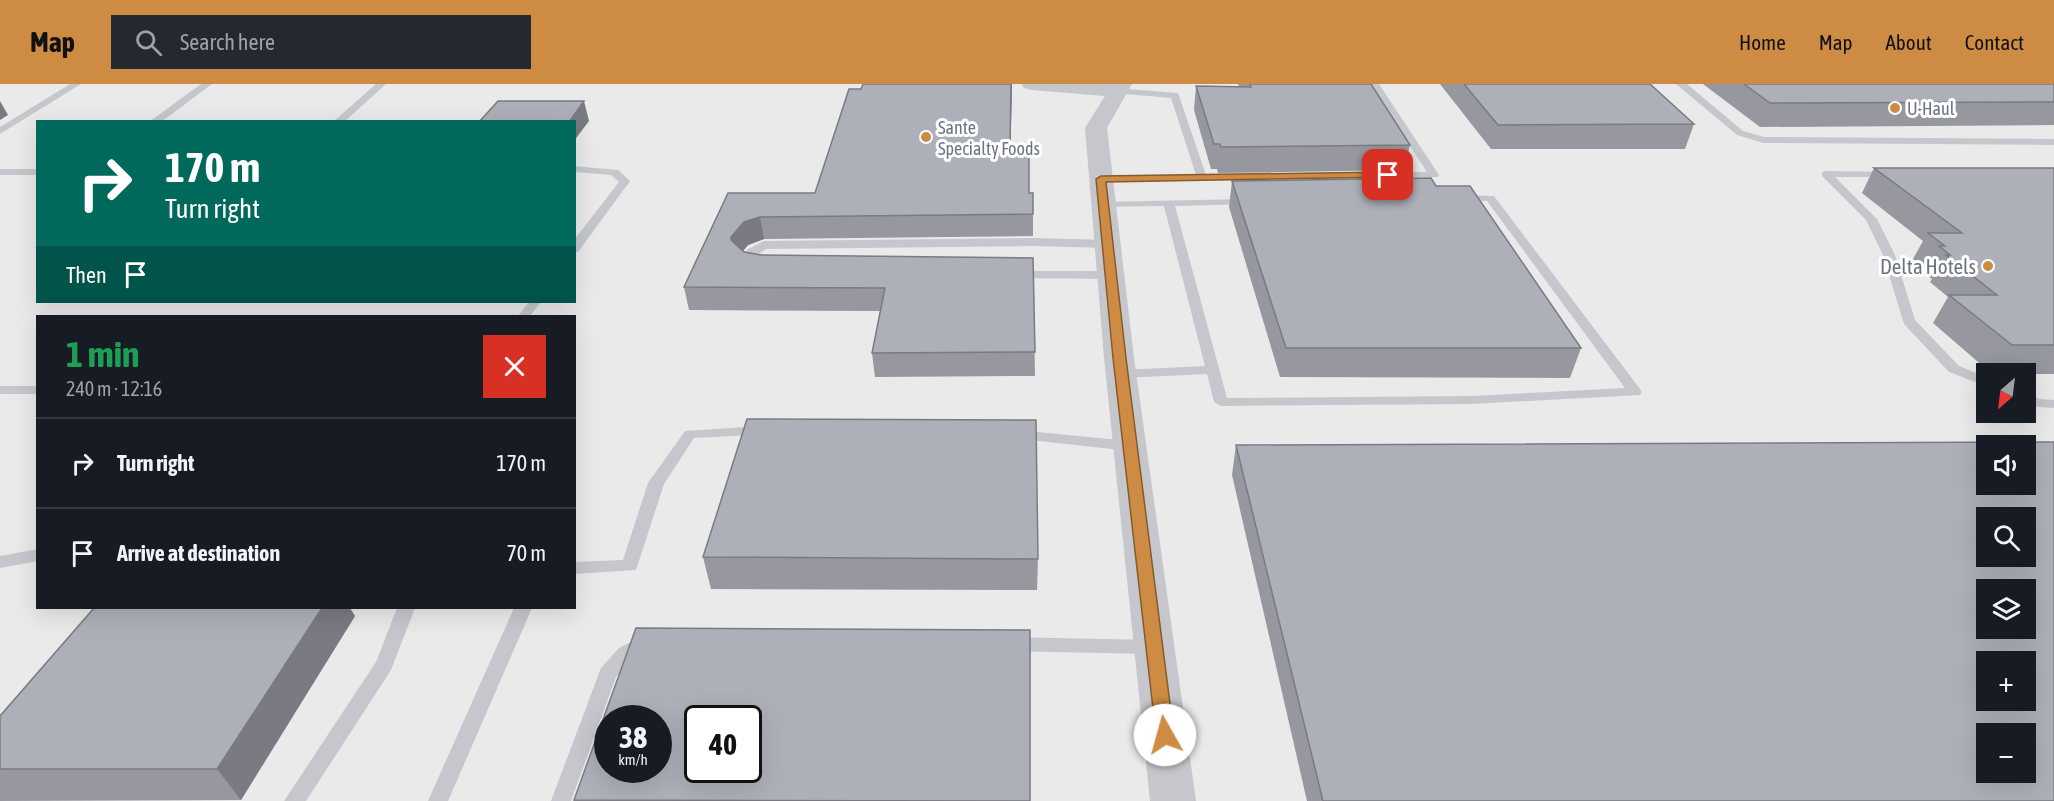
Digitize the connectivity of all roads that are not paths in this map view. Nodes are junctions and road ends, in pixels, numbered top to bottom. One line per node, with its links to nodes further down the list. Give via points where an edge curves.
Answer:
1 (76, 84): 10 (lane)
2 (207, 84): 8 (lane)
3 (381, 84): 9 (lane)
4 (1031, 84): 7 (street)
5 (1374, 84): 16 (lane, via 1434,175)
6 (1681, 84): 11 (lane, via 1740,133 1762,140)
7 (1119, 87): 16 (lane, via 1175,95); 17 (street, via 1095,128)
8 (157, 120)
9 (340, 120)
10 (0, 131)
11 (2054, 142)
12 (576, 169): 21 (lane, via 614,172 625,180)
13 (0, 172): 14 (lane)
14 (36, 172)
15 (1898, 174): 29 (lane, via 1826,174 1871,219 1889,255 1910,321 1954,369)
16 (1202, 178): 17 (lane)
17 (1102, 192): 20 (lane); 22 (street)
18 (1442, 198): 27 (lane, via 1490,198 1635,392 1471,400 1221,402)
19 (1264, 201): 20 (lane)
20 (1169, 203): 27 (lane)
21 (576, 246)
22 (1109, 259): 23 (lane, via 1034,242 764,245 743,261); 24 (lane); 28 (street)
23 (759, 270)
24 (998, 275)
25 (535, 303): 26 (lane)
26 (525, 315)
27 (1212, 370): 28 (lane)
28 (1122, 374): 36 (street)
29 (1976, 378)
30 (0, 390): 31 (lane)
31 (36, 390)
32 (2036, 402): 33 (lane)
33 (2054, 404)
34 (782, 430): 39 (lane, via 690,434 656,483 630,566)
35 (1000, 433): 36 (lane)
36 (1130, 446): 44 (street)
37 (36, 555): 38 (lane)
38 (0, 562)
39 (576, 568)
40 (406, 609): 45 (lane, via 384,664)
41 (523, 609): 46 (lane)
42 (663, 638): 47 (lane, via 651,638 626,653 608,673)
43 (988, 644): 44 (lane)
44 (1154, 647): 48 (street)
45 (294, 801)
46 (438, 801)
47 (561, 801)
48 (1173, 801)

